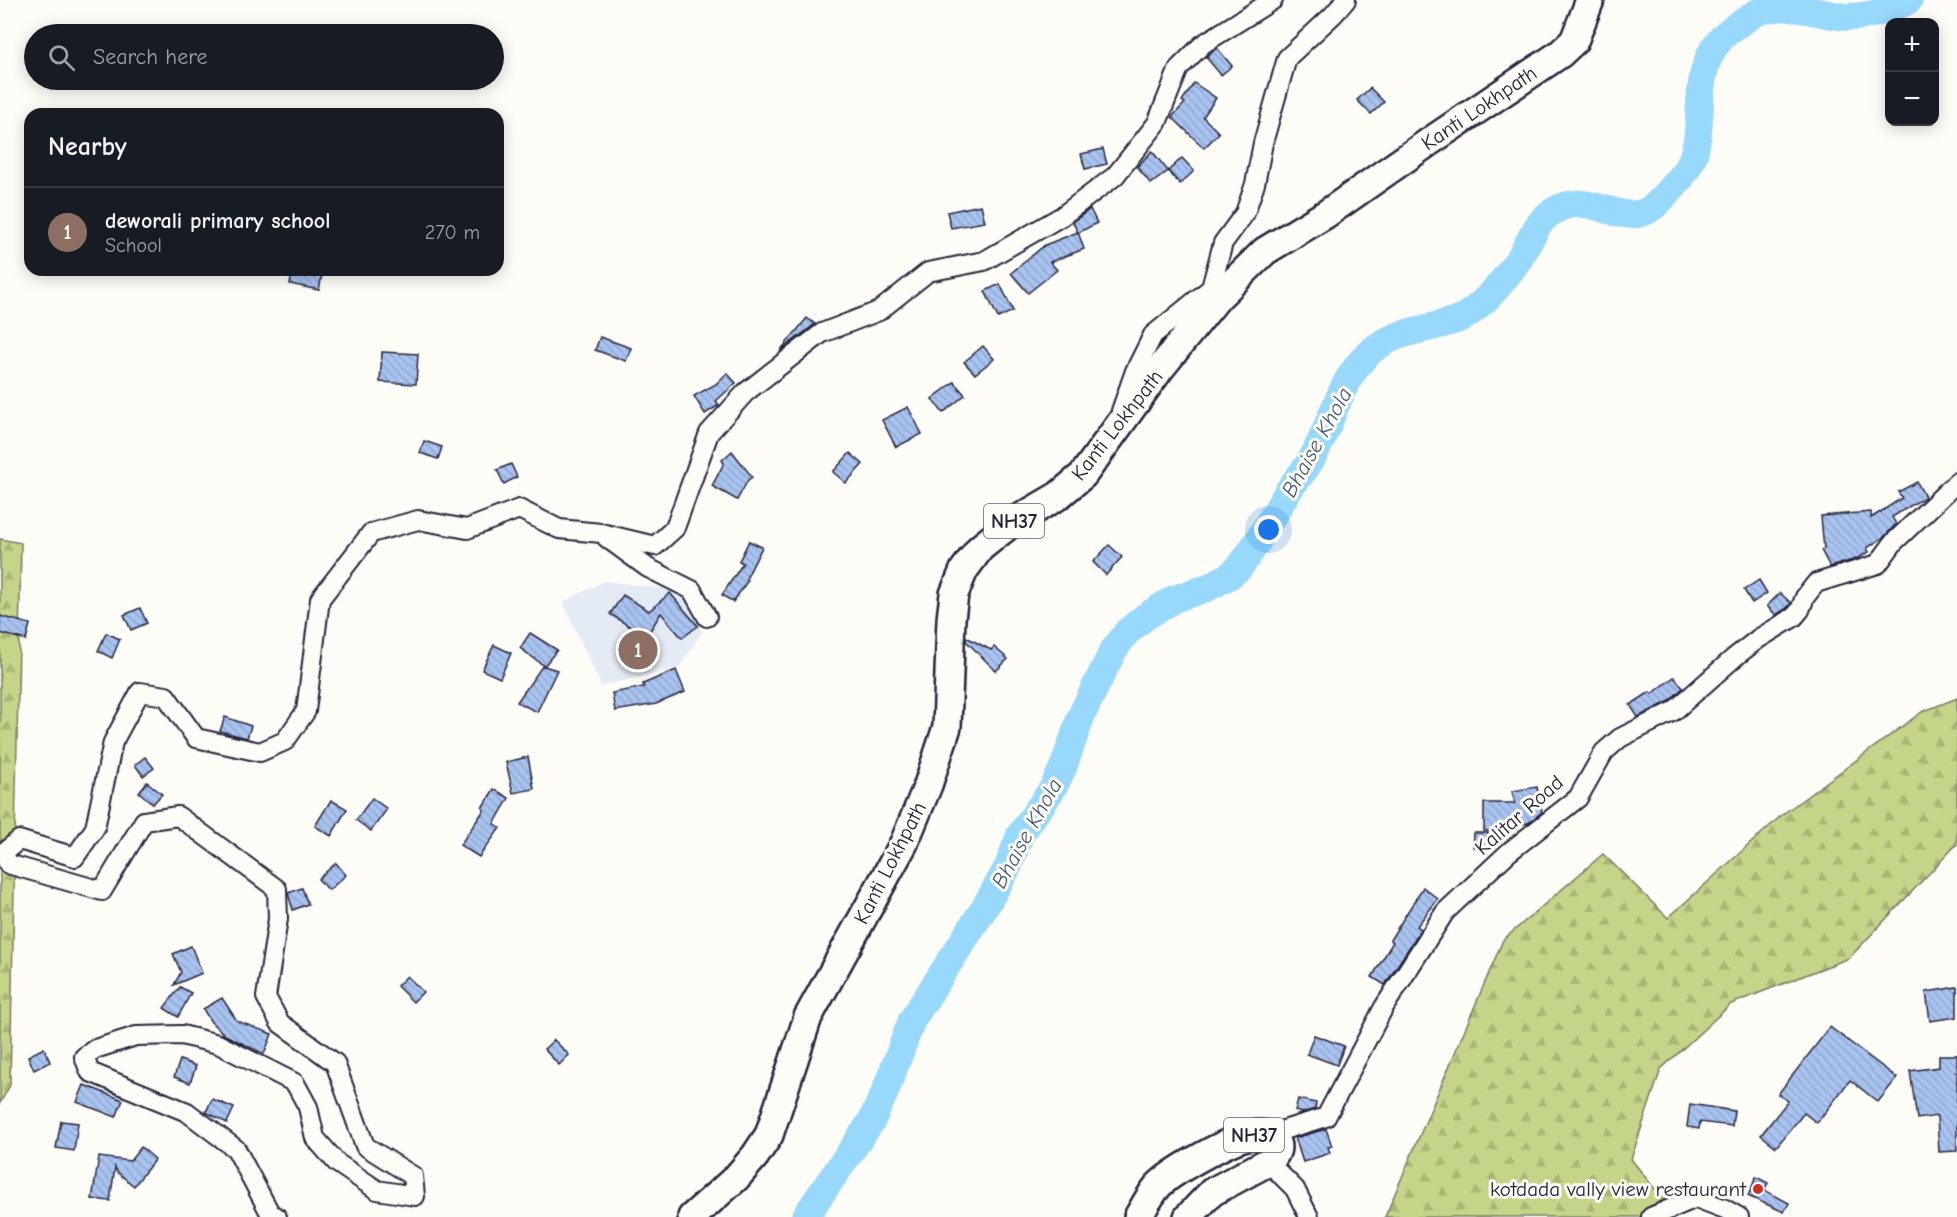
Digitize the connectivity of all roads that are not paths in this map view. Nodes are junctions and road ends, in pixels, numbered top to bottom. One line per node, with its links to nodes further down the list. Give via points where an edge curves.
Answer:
1 (1273, 0): 6 (street, via 1203,44 1179,68 1157,123 1115,176 1062,216 984,261 927,272 879,311 822,333 746,392 709,433 675,528 655,546)
2 (1346, 0): 4 (street, via 1287,58 1255,184 1245,213 1223,243 1211,288 1154,335 1135,371)
3 (1590, 0): 4 (main road, Kanti Lokhpath / NH37, via 1574,41 1560,54 1326,214 1265,251 1218,297)
4 (1113, 434): 11 (main road, Kanti Lokhpath / NH37, via 1083,475 1058,496 1010,524 980,548 964,570 954,594 951,619 947,727 904,843 808,1017 769,1135 736,1178)
5 (1957, 482): 8 (street, Kalitar Road, via 1893,542 1878,564 1816,583 1794,617 1735,657 1674,711 1620,738 1604,752 1578,798 1509,852 1445,912 1384,1007 1326,1117)
6 (601, 533): 7 (street, via 648,568 692,590); 10 (street, via 559,529 519,509 467,529 418,520 371,533 320,599 306,711 285,741 260,752 196,738 166,696 140,692 113,742 95,828 75,857 19,840 4,852 8,864 102,891 144,821 178,816 277,889 278,919 266,997 280,1023 335,1063 366,1146 413,1176 415,1196 377,1190 337,1163 315,1138 308,1107 295,1083 218,1044 182,1035 136,1036 95,1049 84,1057 90,1072 187,1112 236,1149 270,1213)
7 (707, 617)
8 (1267, 1135): 9 (main road, NH37, via 1277,1148); 12 (main road, NH37, via 1244,1137 1200,1157 1159,1185)
9 (1268, 1162): 13 (main road, NH37, via 1212,1192); 14 (street, via 1295,1189)
10 (277, 1217)
11 (692, 1217)
12 (1138, 1217)
13 (1188, 1217)
14 (1310, 1217)
15 (1651, 1217): 16 (street, via 1696,1198)
16 (1739, 1217)

